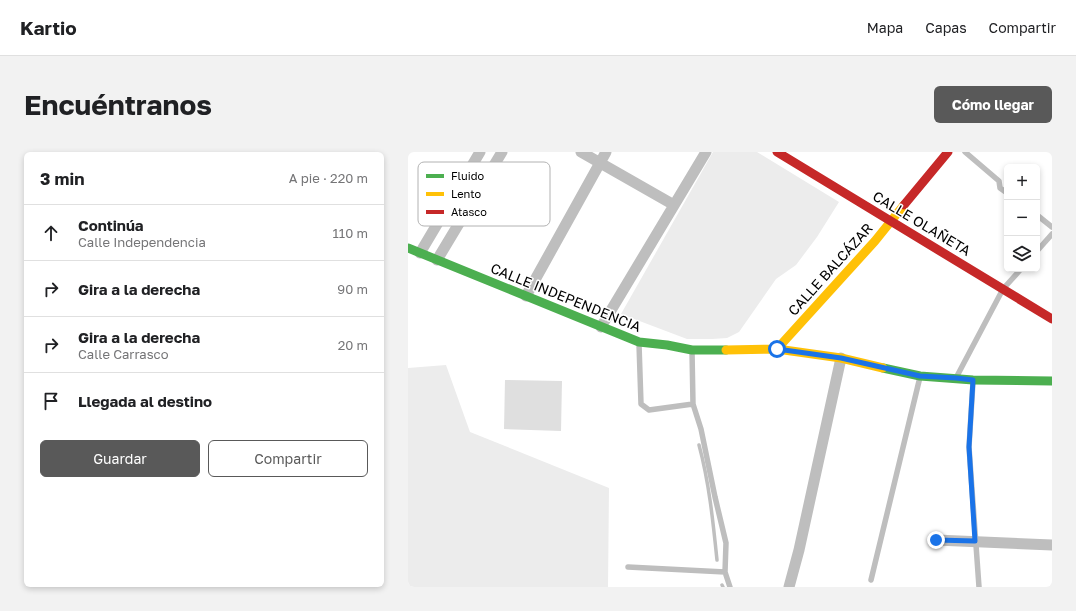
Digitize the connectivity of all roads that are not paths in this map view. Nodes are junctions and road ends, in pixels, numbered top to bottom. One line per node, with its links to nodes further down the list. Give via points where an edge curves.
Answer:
1 (480, 152): 9 (street)
2 (502, 152): 10 (street)
3 (581, 152): 11 (street)
4 (606, 152): 11 (street)
5 (706, 152): 13 (street)
6 (777, 152): 15 (street, CALLE OLAÑETA)
7 (948, 152): 15 (street, CALLE BALCÁZAR)
8 (965, 152): 12 (lane, via 999,181 1000,188)
9 (474, 162)
10 (496, 162)
11 (599, 163): 13 (street); 26 (street)
12 (1004, 190)
13 (674, 205): 28 (street)
14 (1040, 217): 18 (lane)
15 (892, 222): 25 (street, CALLE OLAÑETA); 30 (street, CALLE BALCÁZAR)
16 (436, 226): 22 (street)
17 (457, 226): 23 (street)
18 (1052, 227)
19 (1052, 234): 21 (lane)
20 (408, 248): 22 (street, CALLE INDEPENDENCIA)
21 (1040, 248)
22 (420, 253): 23 (street, CALLE INDEPENDENCIA)
23 (437, 260): 26 (street, CALLE INDEPENDENCIA)
24 (1018, 272): 25 (lane)
25 (1003, 289): 27 (street, CALLE OLAÑETA); 34 (lane)
26 (526, 296): 28 (street, CALLE INDEPENDENCIA)
27 (1052, 319)
28 (601, 327): 29 (street, CALLE INDEPENDENCIA)
29 (639, 342): 31 (street, CALLE INDEPENDENCIA); 37 (lane, via 641,404 649,410)
30 (777, 349): 31 (street, CALLE INDEPENDENCIA); 32 (street, CALLE INDEPENDENCIA)
31 (692, 350): 37 (lane)
32 (841, 358): 33 (street, CALLE INDEPENDENCIA); 45 (street)
33 (920, 376): 34 (street, CALLE INDEPENDENCIA); 43 (lane)
34 (956, 378): 35 (street, CALLE INDEPENDENCIA)
35 (973, 380): 36 (street, CALLE INDEPENDENCIA); 39 (lane, via 969,447)
36 (1052, 381)
37 (693, 404): 42 (lane, via 701,429 726,543)
38 (936, 540): 39 (street)
39 (975, 541): 40 (street); 46 (lane)
40 (1052, 545)
41 (628, 567): 42 (lane)
42 (725, 572): 44 (lane)
43 (871, 580)
44 (730, 587)
45 (789, 587)
46 (979, 587)

